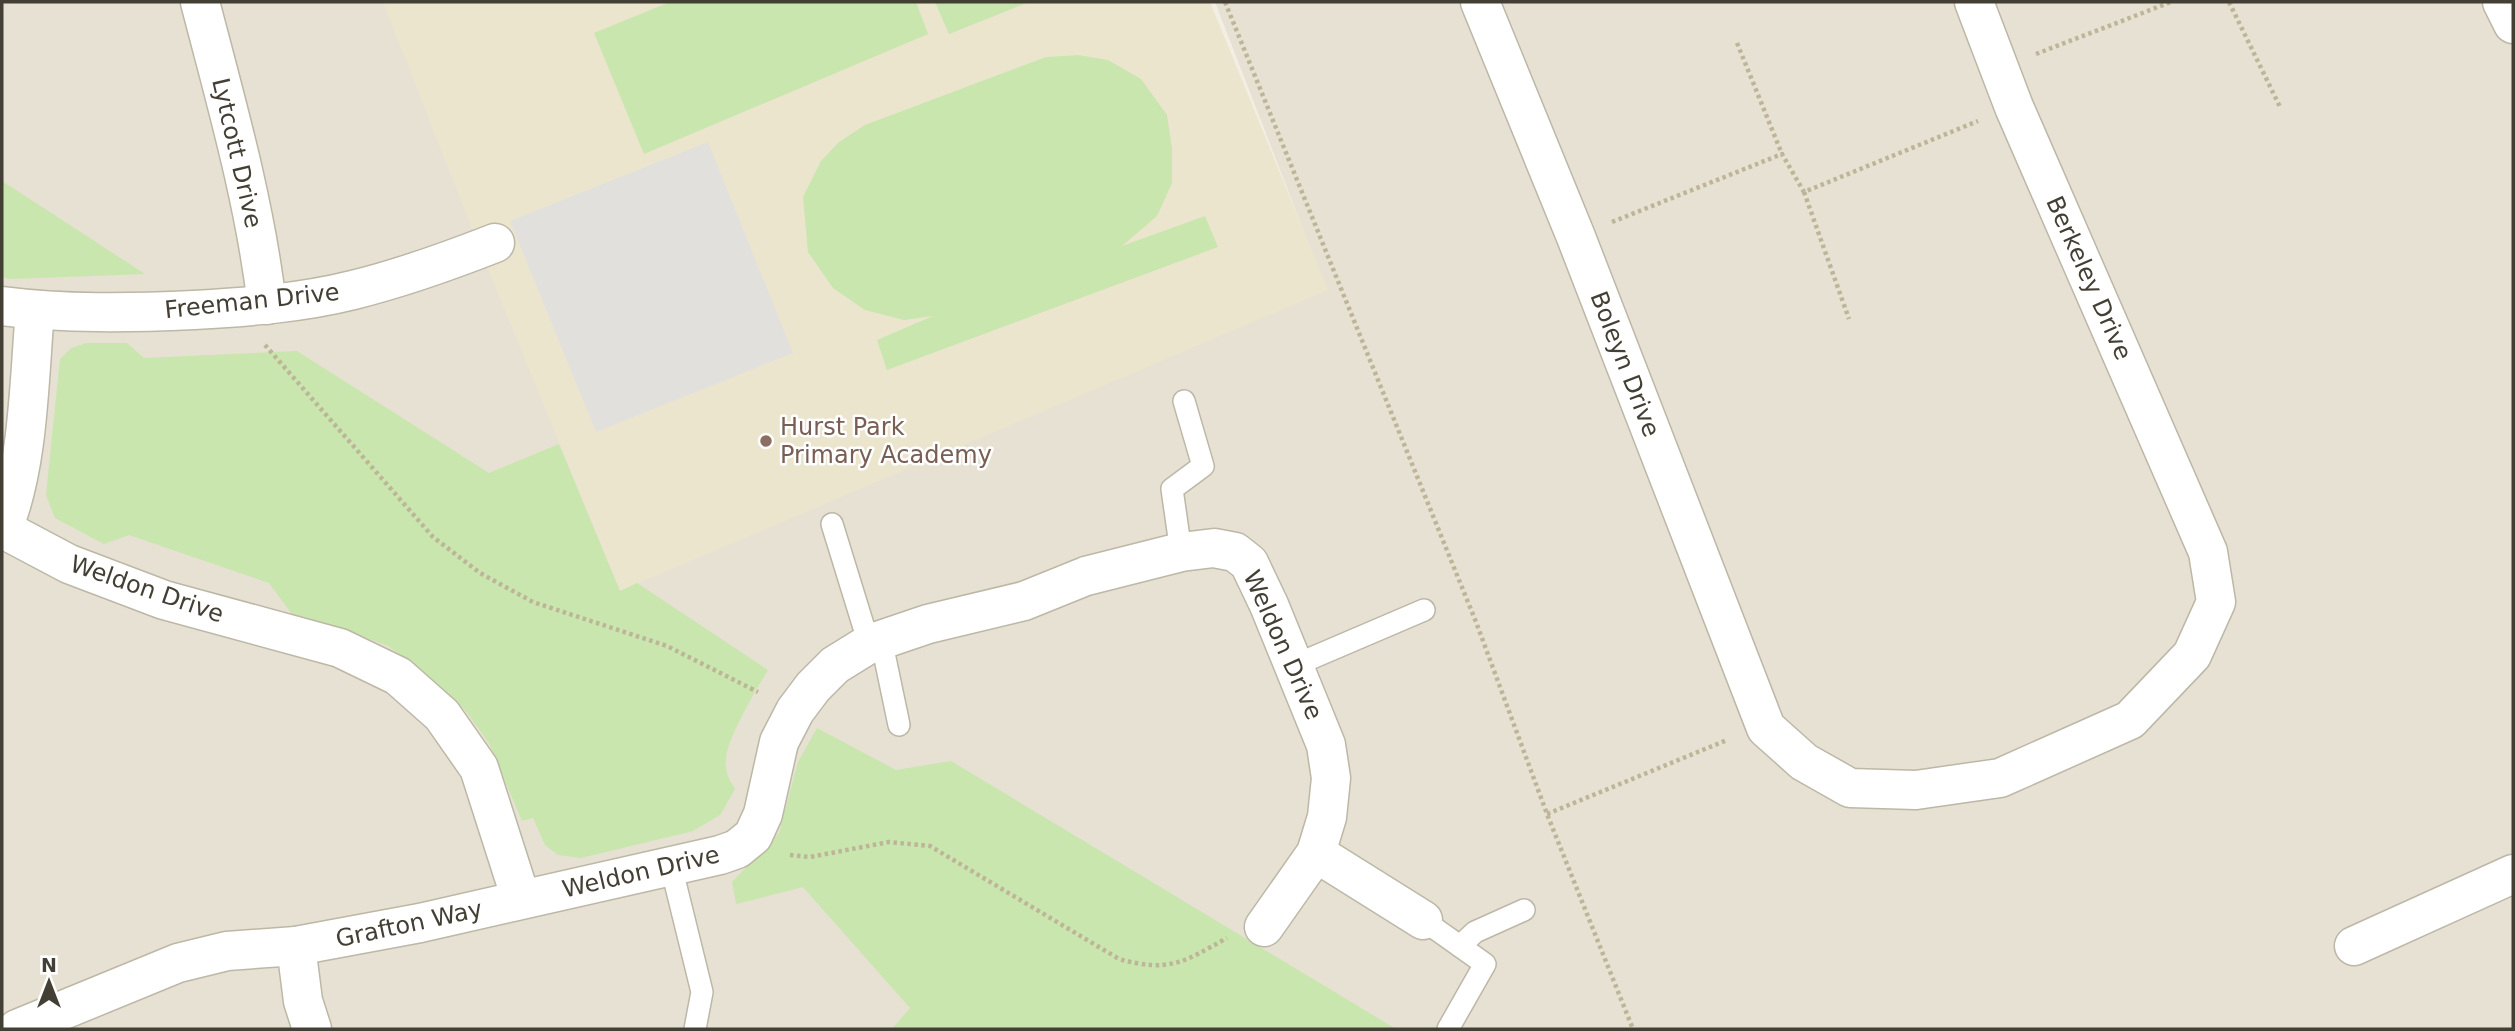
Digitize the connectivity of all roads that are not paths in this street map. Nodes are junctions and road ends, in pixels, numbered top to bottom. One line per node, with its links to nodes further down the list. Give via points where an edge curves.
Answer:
1 (200, 2): 7 (street, Lytcott Drive, via 248,189 263,269)
2 (1480, 2): 16 (street, Boleyn Drive)
3 (1974, 2): 16 (street, Berkeley Drive, via 2014,107 2208,552 2216,602 2192,655 2130,720 2000,778 1916,790 1850,788 1804,762)
4 (2502, 2): 5 (street)
5 (2513, 24)
6 (495, 243): 7 (street, Freeman Drive, via 429,269 351,290)
7 (252, 306): 8 (street, Freeman Drive, via 115,314)
8 (18, 308): 11 (street, via 22,452)
9 (1184, 401): 12 (lane, via 1203,466 1172,489)
10 (832, 524): 14 (lane)
11 (2, 530): 21 (street, Weldon Drive, via 69,564 164,600 340,648 398,676 442,715 479,768)
12 (1181, 552): 14 (street, Weldon Drive); 15 (street, Weldon Drive, via 1214,548 1235,552 1249,563)
13 (1424, 610): 15 (lane)
14 (875, 641): 17 (lane); 19 (street, Weldon Drive, via 835,666 795,711 779,742 763,814 753,836 737,849)
15 (1293, 666): 18 (street, Weldon Drive, via 1326,744 1331,778 1327,817)
16 (1764, 721)
17 (899, 725)
18 (1316, 853): 23 (street); 24 (street, Weldon Drive)
19 (671, 866): 21 (street, Weldon Drive); 30 (lane, via 702,992)
20 (2513, 874): 27 (street)
21 (521, 899): 25 (street, Grafton Way)
22 (1524, 911): 26 (lane, via 1475,932)
23 (1423, 920): 26 (lane)
24 (1264, 927)
25 (296, 946): 28 (street, Grafton Way, via 227,951 178,963); 29 (street, via 303,1001)
26 (1460, 946): 31 (lane, via 1485,964)
27 (2354, 946)
28 (17, 1029)
29 (312, 1029)
30 (695, 1029)
31 (1448, 1029)

